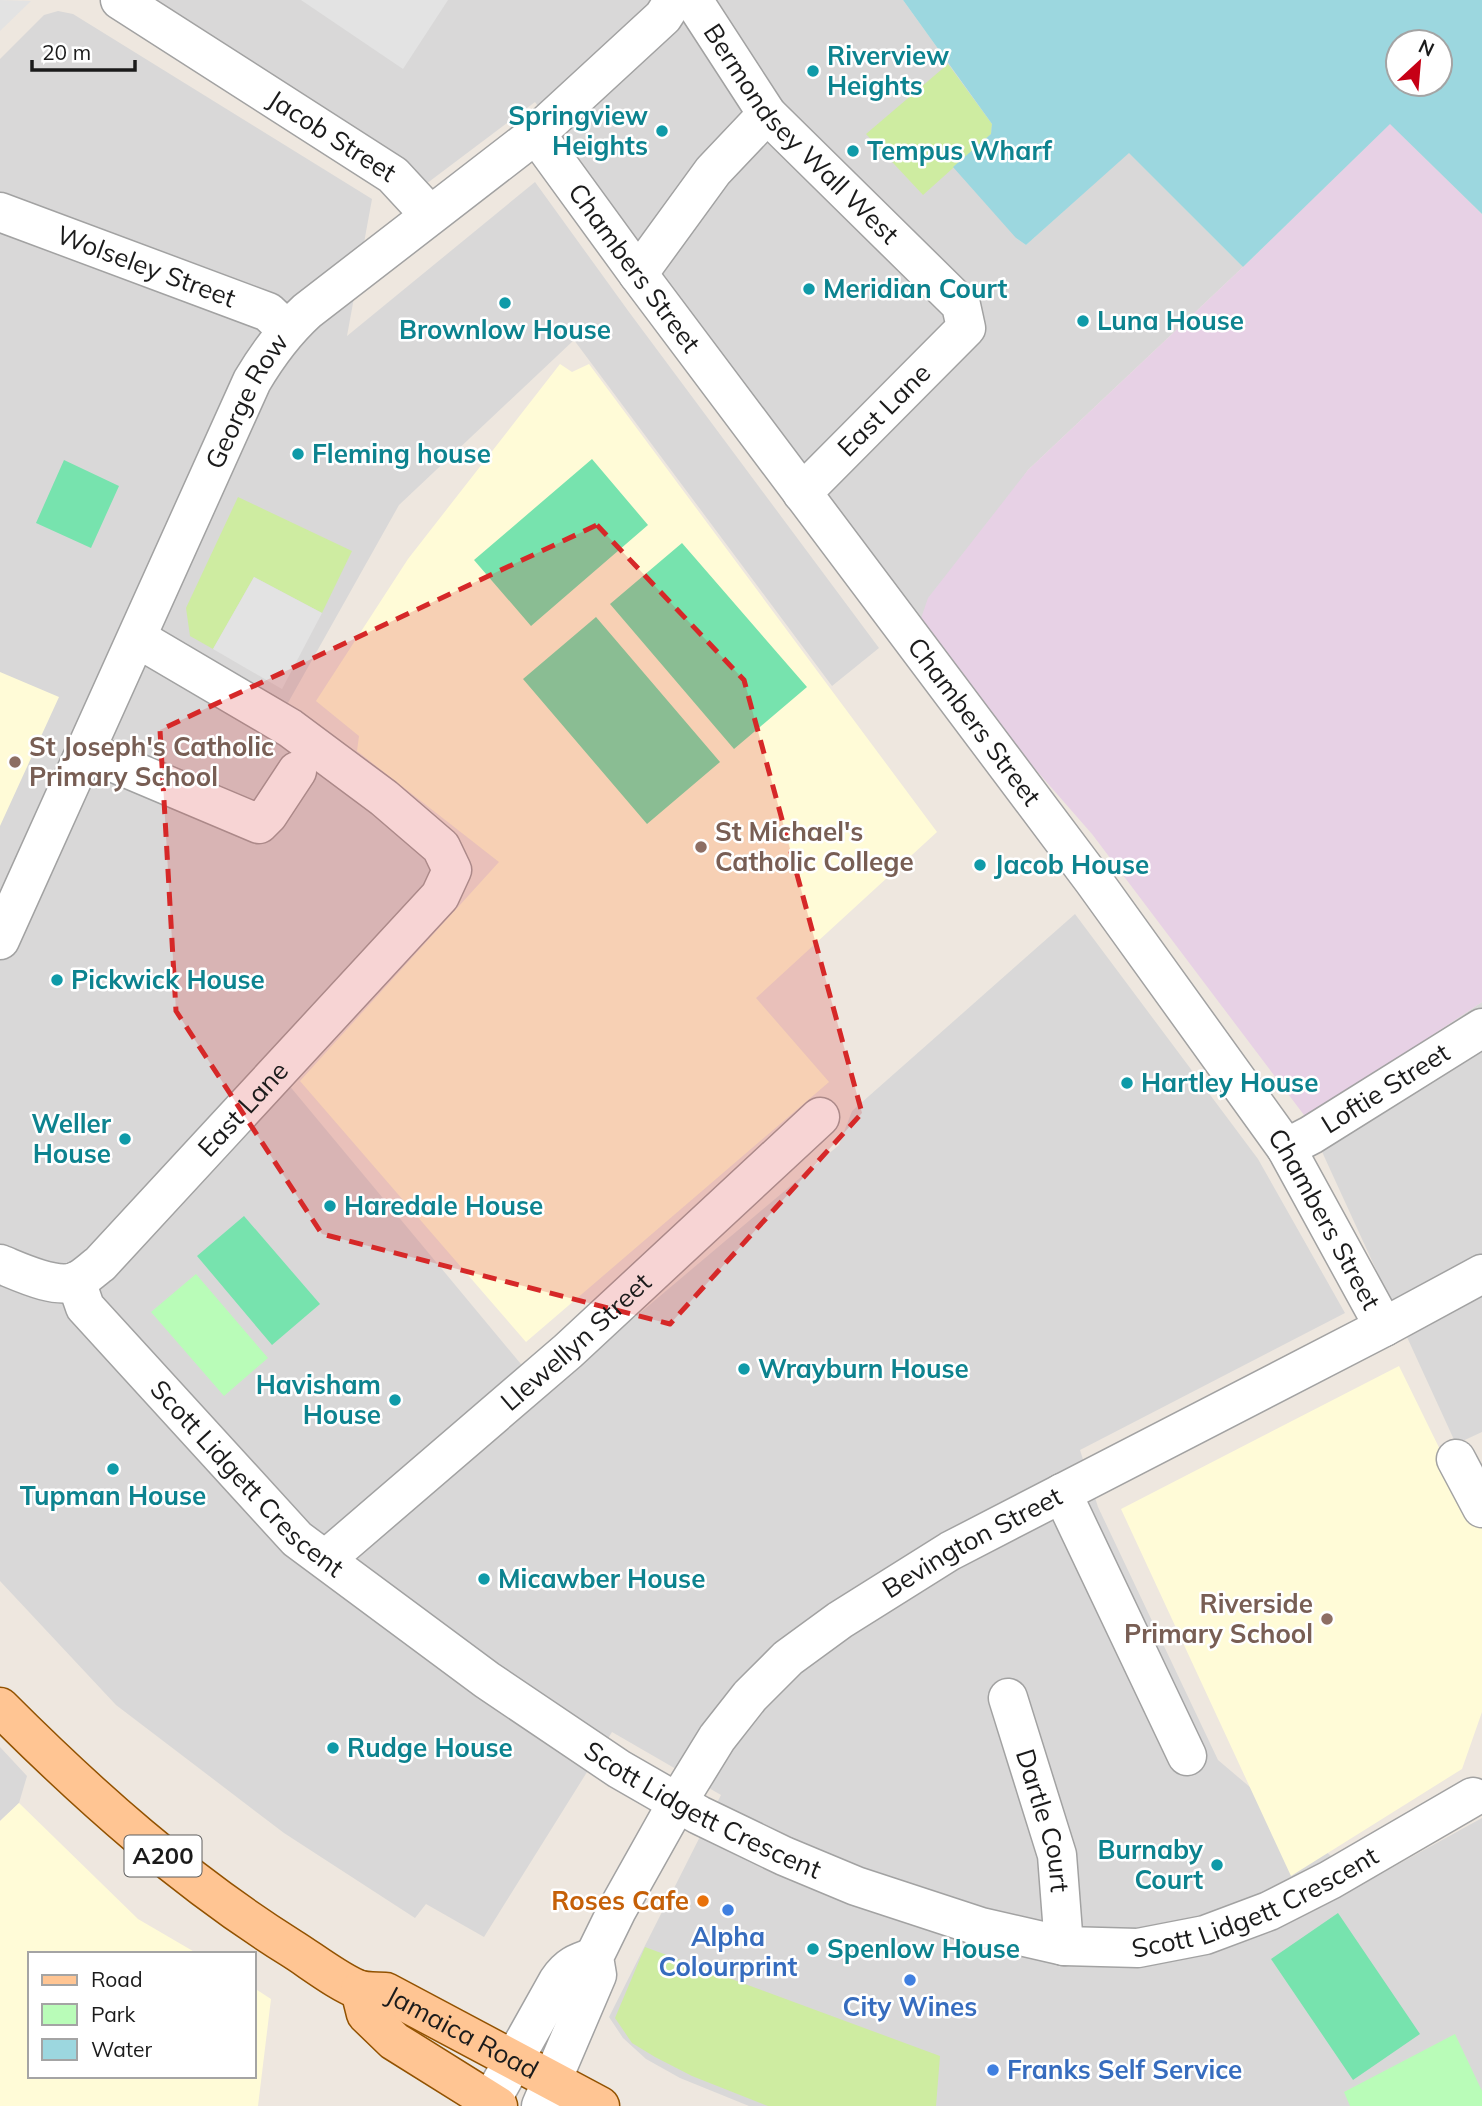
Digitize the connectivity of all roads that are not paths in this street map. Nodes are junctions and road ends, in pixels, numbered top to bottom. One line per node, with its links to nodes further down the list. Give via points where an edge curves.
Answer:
1 (120, 0): 7 (street, Jacob Street, via 393,176)
2 (674, 0): 5 (street, George Row, via 663,17)
3 (693, 0): 4 (street, Bermondsey Wall West)
4 (767, 114): 8 (street, via 713,171); 9 (street, Bermondsey Wall West, via 961,305)
5 (536, 134): 7 (street, George Row); 8 (street, Chambers Street)
6 (0, 212): 10 (street, Wolseley Street, via 268,312)
7 (430, 215): 10 (street, George Row)
8 (638, 274): 11 (street, Chambers Street)
9 (966, 328): 11 (street, East Lane)
10 (287, 330): 12 (street, George Row, via 252,382)
11 (802, 493): 18 (street, Chambers Street, via 1093,880)
12 (137, 638): 13 (street, George Row); 21 (street, East Lane, via 290,728 441,847 452,870 431,906 100,1264)
13 (86, 751): 14 (street, via 259,824); 15 (street, George Row)
14 (298, 771)
15 (0, 940)
16 (1482, 1028): 18 (street, Loftie Street)
17 (820, 1117): 26 (street, Llewellyn Street, via 568,1351)
18 (1286, 1148): 22 (street, Chambers Street)
19 (0, 1264): 21 (street, via 41,1280)
20 (1482, 1274): 22 (street, Bevington Street)
21 (76, 1282): 26 (street, Scott Lidgett Crescent, via 85,1307 297,1539)
22 (1384, 1328): 24 (street, Bevington Street)
23 (1456, 1459): 25 (street)
24 (1062, 1493): 29 (street); 31 (street, Bevington Street, via 950,1551 788,1658 717,1738)
25 (1482, 1508)
26 (326, 1559): 31 (street, Scott Lidgett Crescent, via 488,1680)
27 (1008, 1698): 32 (street, Dartle Court, via 1057,1855)
28 (0, 1707): 34 (main road, Jamaica Road / A200, via 180,1870 265,1932)
29 (1187, 1756)
30 (1479, 1794): 32 (street, Scott Lidgett Crescent, via 1330,1880 1269,1911 1205,1935 1138,1948)
31 (677, 1803): 32 (street, Scott Lidgett Crescent, via 856,1886 981,1927); 33 (street, Bevington Street)
32 (1063, 1946)
33 (594, 1957): 35 (street, via 567,1969); 36 (street, Bevington Street, via 597,1975)
34 (360, 1990): 35 (main road, Jamaica Road / A200, via 386,1992); 37 (main road, Jamaica Road, via 366,2014 394,2041)
35 (514, 2061): 36 (main road, Jamaica Road / A200); 37 (street)
36 (546, 2093): 38 (main road, Jamaica Road / A200)
37 (492, 2105)
38 (600, 2106)

